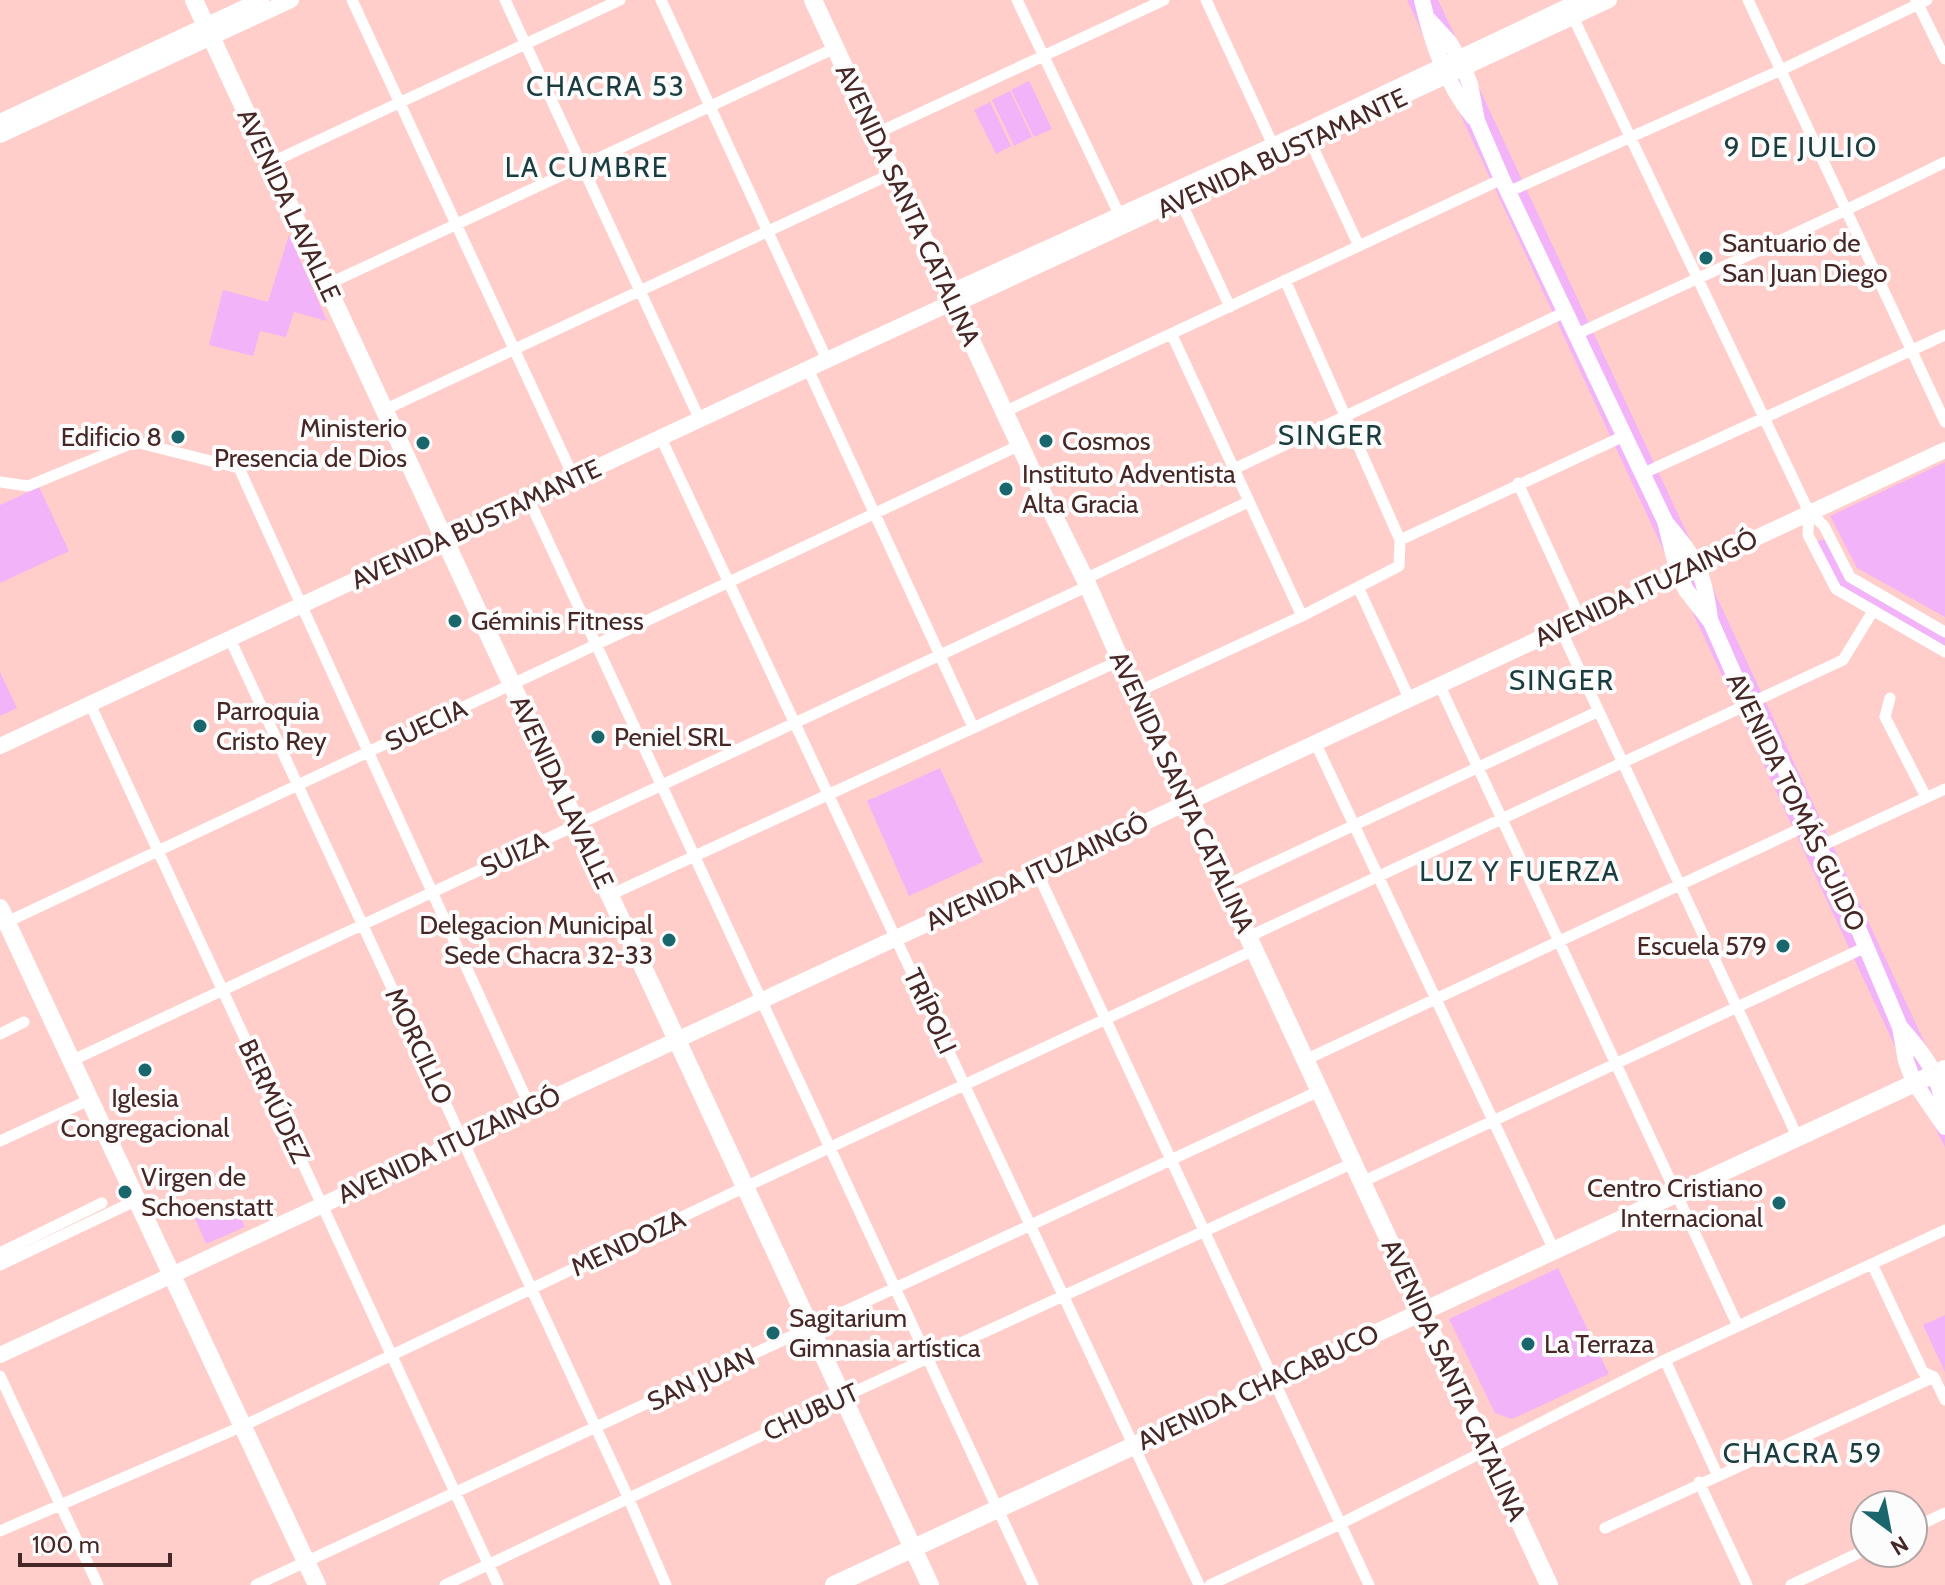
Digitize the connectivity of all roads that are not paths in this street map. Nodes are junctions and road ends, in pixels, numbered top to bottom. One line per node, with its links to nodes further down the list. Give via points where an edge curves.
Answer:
1 (194, 0): 18 (main road, AVENIDA LAVALLE)
2 (261, 0): 18 (main road)
3 (291, 0): 18 (main road)
4 (352, 0): 26 (street)
5 (505, 0): 19 (street)
6 (620, 0): 19 (street)
7 (661, 0): 27 (street)
8 (813, 0): 20 (main road, AVENIDA SANTA CATALINA)
9 (1017, 0): 21 (street)
10 (1164, 0): 21 (street)
11 (1206, 0): 33 (street)
12 (1582, 0): 23 (main road, AVENIDA BUSTAMANTE)
13 (1609, 0): 17 (main road, AVENIDA BUSTAMANTE)
14 (1748, 0): 25 (street)
15 (1921, 1): 22 (street); 25 (street)
16 (1424, 8): 23 (main road, AVENIDA TOMÁS GUIDO); 24 (main road, AVENIDA TOMÁS GUIDO)
17 (1573, 17): 23 (main road, AVENIDA BUSTAMANTE); 31 (street)
18 (208, 32): 29 (main road); 35 (main road, AVENIDA LAVALLE)
19 (525, 44): 26 (street); 36 (street)
20 (835, 48): 27 (street); 30 (main road, AVENIDA SANTA CATALINA)
21 (1044, 57): 30 (street); 41 (street)
22 (1945, 59)
23 (1461, 62): 24 (main road, AVENIDA BUSTAMANTE); 28 (main road, AVENIDA TOMÁS GUIDO)
24 (1444, 70): 28 (main road, AVENIDA TOMÁS GUIDO); 32 (main road, AVENIDA BUSTAMANTE); 33 (main road, AVENIDA BUSTAMANTE)
25 (1781, 70): 31 (street); 40 (street)
26 (400, 103): 35 (street); 42 (street)
27 (710, 106): 36 (street); 43 (street)
28 (1477, 121): 38 (main road, AVENIDA TOMÁS GUIDO)
29 (1, 129)
30 (875, 134): 37 (main road, AVENIDA SANTA CATALINA)
31 (1630, 136): 38 (street); 46 (street)
32 (1310, 141): 39 (main road, AVENIDA BUSTAMANTE); 44 (street)
33 (1273, 145): 41 (main road, AVENIDA BUSTAMANTE)
34 (1945, 162): 40 (street)
35 (270, 163): 48 (main road, AVENIDA LAVALLE)
36 (582, 166): 42 (street); 49 (street)
37 (893, 173): 43 (street); 50 (main road, AVENIDA SANTA CATALINA)
38 (1505, 186): 44 (street); 52 (main road, AVENIDA TOMÁS GUIDO)
39 (1180, 200): 45 (main road, AVENIDA BUSTAMANTE); 51 (street)
40 (1847, 211): 46 (street); 57 (street)
41 (1119, 214): 45 (main road, AVENIDA BUSTAMANTE)
42 (456, 224): 48 (street); 56 (street)
43 (768, 231): 49 (street); 58 (street)
44 (1359, 246): 47 (street)
45 (1010, 271): 50 (main road, AVENIDA BUSTAMANTE, via 960,288)
46 (1697, 277): 54 (street); 63 (street)
47 (1285, 280): 51 (street); 62 (street)
48 (326, 285): 60 (main road, AVENIDA LAVALLE)
49 (640, 291): 56 (street); 64 (street)
50 (953, 302): 58 (main road, AVENIDA BUSTAMANTE); 61 (main road, AVENIDA SANTA CATALINA)
51 (1230, 307): 53 (street)
52 (1565, 312): 54 (main road, AVENIDA TOMÁS GUIDO); 62 (street)
53 (1172, 335): 61 (street); 70 (street)
54 (1575, 335): 66 (main road, AVENIDA TOMÁS GUIDO)
55 (1945, 335): 57 (street)
56 (514, 349): 60 (street); 72 (street)
57 (1911, 350): 63 (street); 65 (street)
58 (827, 360): 59 (main road, AVENIDA BUSTAMANTE)
59 (808, 369): 64 (main road, AVENIDA BUSTAMANTE); 78 (street)
60 (384, 410): 80 (main road, AVENIDA LAVALLE)
61 (1004, 412): 68 (main road, AVENIDA SANTA CATALINA)
62 (1345, 415): 70 (street); 81 (street)
63 (1765, 417): 71 (street); 77 (street)
64 (700, 420): 67 (main road, AVENIDA BUSTAMANTE)
65 (1945, 422)
66 (1624, 436): 71 (main road, AVENIDA TOMÁS GUIDO); 74 (street)
67 (661, 438): 72 (main road, AVENIDA BUSTAMANTE); 84 (street, TRÍPOLI)
68 (1020, 445): 78 (street, SUECIA); 85 (main road, AVENIDA SANTA CATALINA)
69 (1945, 450): 77 (main road, AVENIDA ITUZAINGÓ)
70 (1234, 469): 76 (street)
71 (1644, 473): 79 (main road, AVENIDA TOMÁS GUIDO)
72 (574, 478): 75 (main road, AVENIDA BUSTAMANTE)
73 (0, 482): 87 (street, via 28,486 135,442 239,468)
74 (1518, 483): 81 (street); 90 (street)
75 (529, 500): 80 (main road, AVENIDA BUSTAMANTE); 95 (street)
76 (1248, 502): 85 (street, SUIZA); 89 (street)
77 (1809, 512): 82 (main road, AVENIDA ITUZAINGÓ); 88 (street, via 1808,535 1836,589); 93 (street, via 1824,526 1850,577)
78 (874, 514): 84 (street, SUECIA); 97 (street)
79 (1665, 521): 82 (main road, AVENIDA TOMÁS GUIDO); 83 (main road, AVENIDA TOMÁS GUIDO)
80 (444, 539): 87 (main road, AVENIDA BUSTAMANTE); 100 (main road, AVENIDA LAVALLE)
81 (1400, 540): 86 (street, via 1399,566)
82 (1698, 565): 83 (main road, AVENIDA ITUZAINGÓ); 91 (main road, AVENIDA TOMÁS GUIDO)
83 (1678, 573): 90 (main road, AVENIDA ITUZAINGÓ); 91 (main road, AVENIDA TOMÁS GUIDO)
84 (729, 582): 95 (street, SUECIA); 107 (street, TRÍPOLI)
85 (1086, 582): 97 (street, SUIZA); 98 (main road, AVENIDA SANTA CATALINA)
86 (1359, 589): 89 (street); 102 (street)
87 (302, 605): 94 (main road, AVENIDA BUSTAMANTE); 111 (street)
88 (1873, 611): 96 (street); 105 (street, MENDOZA, via 1843,660)
89 (1302, 616): 101 (street)
90 (1580, 618): 92 (main road, AVENIDA ITUZAINGÓ)
91 (1711, 622): 105 (main road, AVENIDA TOMÁS GUIDO)
92 (1560, 628): 99 (main road, AVENIDA ITUZAINGÓ); 106 (street)
93 (1945, 632)
94 (230, 639): 104 (main road, AVENIDA BUSTAMANTE); 115 (street, MORCILLO)
95 (596, 645): 100 (street, SUECIA); 114 (street)
96 (1945, 652)
97 (940, 656): 107 (street, SUIZA); 108 (street)
98 (1121, 660): 101 (main road, AVENIDA SANTA CATALINA); 108 (street)
99 (1439, 684): 102 (main road, AVENIDA ITUZAINGÓ); 113 (street)
100 (512, 685): 111 (street, SUECIA); 121 (main road, AVENIDA LAVALLE)
101 (1135, 693): 119 (main road, AVENIDA SANTA CATALINA)
102 (1409, 698): 109 (main road, AVENIDA ITUZAINGÓ)
103 (1890, 698): 118 (street, via 1885,717)
104 (90, 704): 110 (main road, AVENIDA BUSTAMANTE); 125 (street, BERMÚDEZ)
105 (1747, 704): 112 (street, MENDOZA); 122 (main road, AVENIDA TOMÁS GUIDO, via 1783,765)
106 (1599, 711): 112 (street); 113 (street)
107 (795, 723): 114 (street, SUIZA); 117 (street, TRÍPOLI)
108 (973, 727): 117 (street)
109 (1315, 742): 119 (main road, AVENIDA ITUZAINGÓ); 123 (street)
110 (0, 746)
111 (368, 752): 115 (street, SUECIA); 131 (street)
112 (1623, 762): 120 (street, MENDOZA); 129 (street)
113 (1478, 767): 120 (street); 123 (street)
114 (661, 785): 121 (street, SUIZA); 126 (street)
115 (297, 786): 125 (street, SUECIA); 134 (street, MORCILLO)
116 (1945, 789): 118 (street)
117 (828, 794): 126 (street); 135 (street, TRÍPOLI)
118 (1926, 797): 124 (street)
119 (1185, 802): 127 (main road, AVENIDA ITUZAINGÓ); 130 (main road, AVENIDA SANTA CATALINA)
120 (1501, 818): 128 (street, MENDOZA); 136 (street)
121 (577, 825): 131 (street, SUIZA); 132 (main road, AVENIDA LAVALLE)
122 (1808, 825): 124 (main road, AVENIDA TOMÁS GUIDO); 129 (street)
123 (1354, 826): 128 (street); 130 (street)
124 (1819, 847): 138 (main road, AVENIDA TOMÁS GUIDO)
125 (158, 851): 133 (street, SUECIA); 139 (street, BERMÚDEZ)
126 (694, 856): 132 (street); 141 (street)
127 (1037, 872): 135 (main road, AVENIDA ITUZAINGÓ); 143 (street)
128 (1379, 876): 137 (street, MENDOZA); 140 (street)
129 (1680, 885): 136 (street); 142 (street)
130 (1224, 886): 137 (main road, AVENIDA SANTA CATALINA)
131 (432, 894): 134 (street, SUIZA); 156 (street)
132 (610, 895): 147 (main road, AVENIDA LAVALLE)
133 (3, 915): 149 (main road)
134 (362, 925): 139 (street, SUIZA); 161 (street, MORCILLO)
135 (895, 938): 141 (main road, AVENIDA ITUZAINGÓ); 153 (street, TRÍPOLI)
136 (1559, 942): 140 (street); 150 (street)
137 (1251, 944): 143 (street, MENDOZA); 148 (main road, AVENIDA SANTA CATALINA)
138 (1866, 947): 142 (street); 145 (main road, AVENIDA TOMÁS GUIDO)
139 (223, 990): 149 (street, SUIZA); 171 (street, BERMÚDEZ)
140 (1436, 999): 148 (street); 158 (street)
141 (761, 1000): 147 (main road, AVENIDA ITUZAINGÓ); 163 (street)
142 (1737, 1007): 150 (street); 160 (street)
143 (1106, 1019): 153 (street, MENDOZA); 164 (street)
144 (24, 1022): 146 (street)
145 (1900, 1027): 151 (main road, AVENIDA TOMÁS GUIDO); 152 (main road, AVENIDA TOMÁS GUIDO)
146 (0, 1034)
147 (677, 1040): 156 (main road, AVENIDA ITUZAINGÓ); 167 (main road, AVENIDA LAVALLE)
148 (1305, 1060): 154 (main road, AVENIDA SANTA CATALINA)
149 (71, 1061): 155 (main road)
150 (1616, 1064): 158 (street); 168 (street)
151 (1940, 1071): 152 (main road, AVENIDA CHACABUCO); 157 (main road, AVENIDA TOMÁS GUIDO)
152 (1914, 1082): 159 (main road, AVENIDA TOMÁS GUIDO); 160 (main road, AVENIDA CHACABUCO)
153 (965, 1085): 163 (street, MENDOZA); 172 (street, TRÍPOLI)
154 (1319, 1091): 164 (street, SAN JUAN); 165 (main road, AVENIDA SANTA CATALINA)
155 (89, 1100): 162 (street); 169 (main road)
156 (530, 1107): 161 (main road, AVENIDA ITUZAINGÓ)
157 (1945, 1112)
158 (1493, 1123): 166 (street); 175 (street)
159 (1945, 1127)
160 (1797, 1136): 168 (main road, AVENIDA CHACABUCO)
161 (462, 1140): 171 (main road, AVENIDA ITUZAINGÓ); 181 (street, MORCILLO)
162 (0, 1141)
163 (830, 1148): 167 (street, MENDOZA); 180 (street)
164 (1171, 1159): 172 (street, SAN JUAN); 174 (street)
165 (1353, 1163): 166 (main road, AVENIDA SANTA CATALINA); 174 (street, CHUBUT)
166 (1362, 1182): 183 (main road, AVENIDA SANTA CATALINA)
167 (745, 1187): 181 (street, MENDOZA); 185 (main road, AVENIDA LAVALLE)
168 (1675, 1193): 175 (main road, AVENIDA CHACABUCO); 184 (street)
169 (137, 1200): 178 (street); 179 (main road)
170 (102, 1203): 176 (street)
171 (322, 1205): 179 (main road, AVENIDA ITUZAINGÓ); 187 (street, BERMÚDEZ)
172 (1030, 1225): 180 (street, SAN JUAN); 182 (street, TRÍPOLI)
173 (1945, 1230): 177 (street)
174 (1204, 1231): 182 (street, CHUBUT); 192 (street)
175 (1554, 1250): 183 (main road, AVENIDA CHACABUCO)
176 (0, 1253)
177 (1872, 1264): 184 (street); 191 (street, via 1923,1372)
178 (0, 1265)
179 (172, 1275): 186 (main road, AVENIDA ITUZAINGÓ); 195 (main road)
180 (895, 1288): 185 (street, SAN JUAN); 188 (street)
181 (531, 1289): 187 (street, MENDOZA); 196 (street, MORCILLO)
182 (1064, 1296): 188 (street, CHUBUT); 197 (street, TRÍPOLI)
183 (1422, 1311): 192 (main road, AVENIDA CHACABUCO); 198 (main road, AVENIDA SANTA CATALINA)
184 (1738, 1326): 189 (street)
185 (810, 1327): 193 (main road, AVENIDA LAVALLE); 196 (street, SAN JUAN)
186 (0, 1355)
187 (392, 1355): 195 (street, MENDOZA); 201 (street, BERMÚDEZ)
188 (927, 1358): 193 (street, CHUBUT); 204 (street)
189 (1665, 1360): 198 (street); 199 (street)
190 (0, 1376): 203 (street)
191 (1934, 1377): 194 (street); 199 (street)
192 (1273, 1380): 197 (main road, AVENIDA CHACABUCO); 205 (street)
193 (843, 1397): 202 (street, CHUBUT); 208 (main road, AVENIDA LAVALLE)
194 (1945, 1400)
195 (243, 1426): 203 (street, MENDOZA); 210 (main road)
196 (595, 1427): 201 (street, SAN JUAN); 202 (street, MORCILLO)
197 (1134, 1445): 204 (main road, AVENIDA CHACABUCO); 221 (street, TRÍPOLI)
198 (1485, 1449): 205 (street); 224 (main road, AVENIDA SANTA CATALINA)
199 (1717, 1474): 200 (street)
200 (1699, 1482): 206 (street); 225 (street)
201 (456, 1494): 210 (street, SAN JUAN); 211 (street, BERMÚDEZ)
202 (628, 1497): 211 (street, CHUBUT); 217 (street, MORCILLO)
203 (61, 1506): 207 (street, MENDOZA); 212 (street)
204 (997, 1508): 208 (main road, AVENIDA CHACABUCO); 220 (street)
205 (1340, 1524): 222 (street); 223 (street)
206 (1605, 1528)
207 (0, 1531)
208 (913, 1548): 218 (main road, AVENIDA CHACABUCO); 219 (main road, AVENIDA LAVALLE)
209 (1849, 1558): 226 (street)
210 (307, 1562): 213 (street, SAN JUAN); 214 (main road)
211 (488, 1564): 215 (street, CHUBUT); 216 (street, BERMÚDEZ)
212 (98, 1585)
213 (256, 1585)
214 (317, 1585)
215 (445, 1585)
216 (498, 1585)
217 (666, 1585)
218 (834, 1585)
219 (930, 1585)
220 (1033, 1585)
221 (1199, 1585)
222 (1210, 1585)
223 (1369, 1585)
224 (1549, 1585)
225 (1747, 1585)
226 (1791, 1585)

